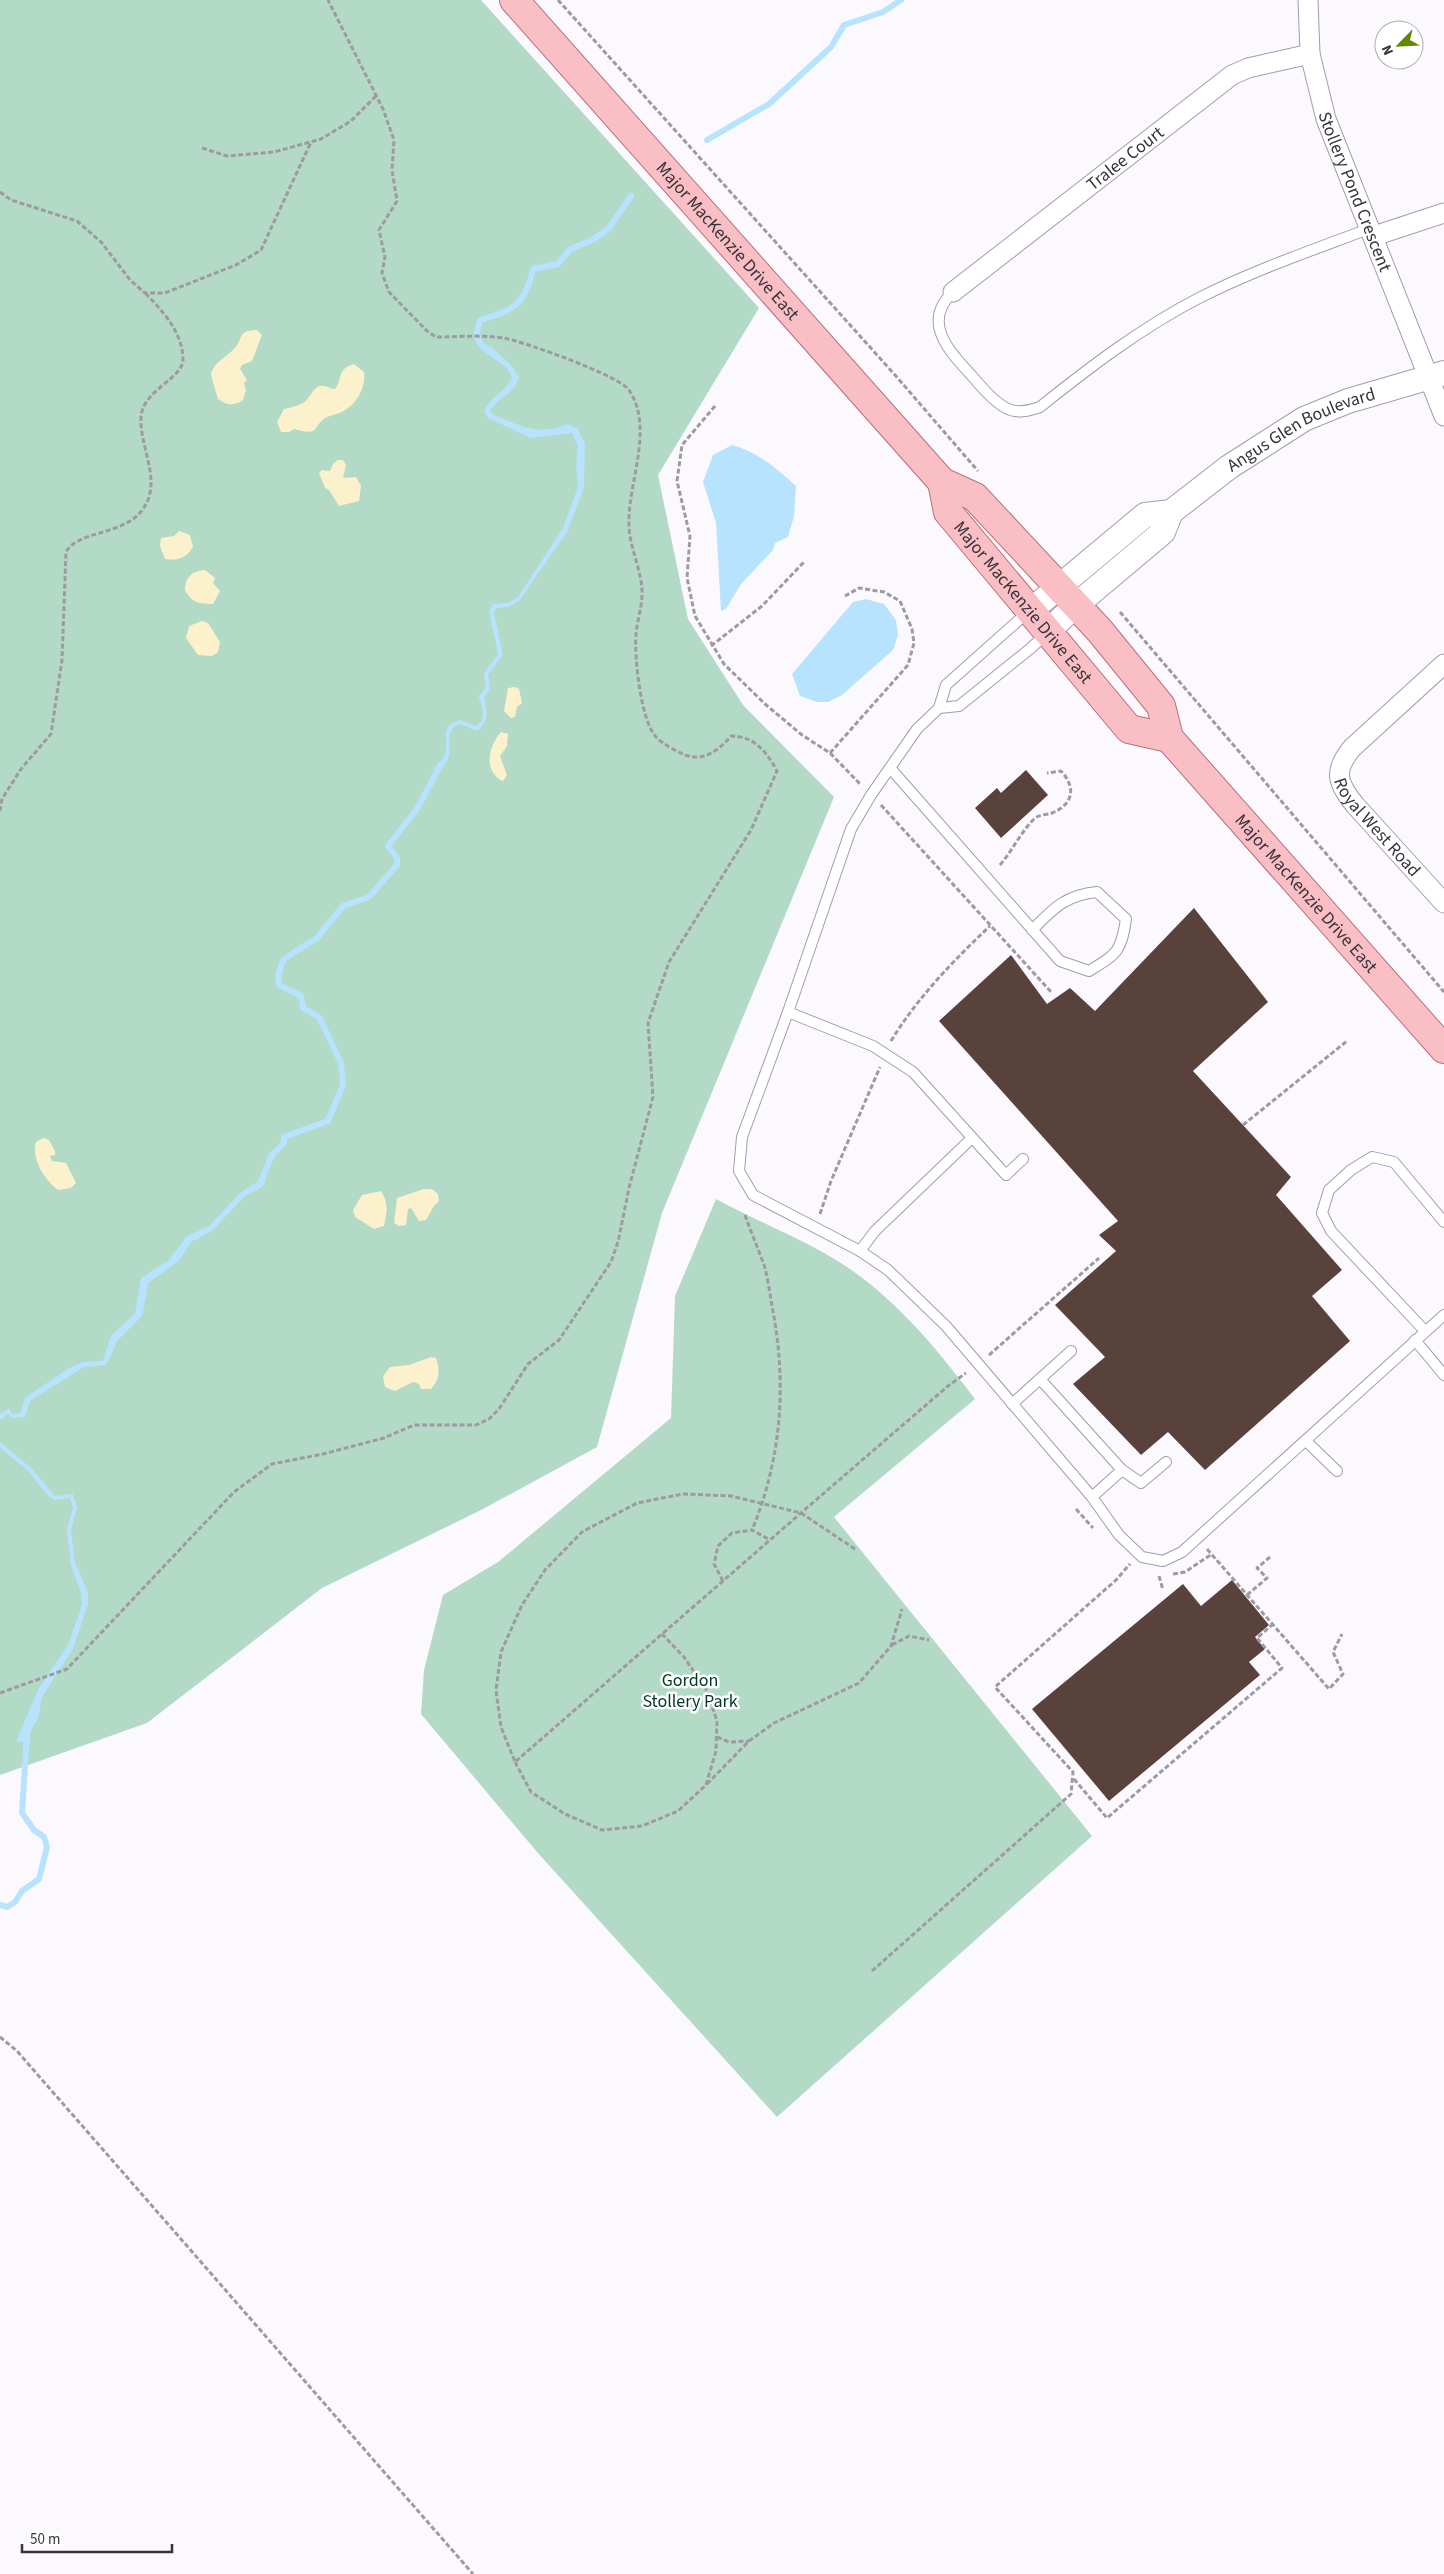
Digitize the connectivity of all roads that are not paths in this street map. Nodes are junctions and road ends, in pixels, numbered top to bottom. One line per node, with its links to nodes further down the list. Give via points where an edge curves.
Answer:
1 (514, 0): 9 (main road, Major MacKenzie Drive East)
2 (1308, 0): 3 (street, Stollery Pond Crescent)
3 (1310, 54): 5 (street, Stollery Pond Crescent, via 1326,118); 6 (street, Tralee Court, via 1248,68 1232,75)
4 (1444, 213): 5 (street)
5 (1372, 232): 6 (lane, via 1277,264 1199,298 1125,342 1040,407 1030,411 1008,409 997,402 948,350 940,335 939,324 941,309); 7 (street, Stollery Pond Crescent)
6 (953, 292)
7 (1437, 375): 8 (street); 10 (street, Angus Glen Boulevard, via 1304,419 1229,467 1172,512 1163,532)
8 (1444, 416)
9 (942, 482): 10 (main road, Major MacKenzie Drive East, via 975,497); 11 (main road, Major MacKenzie Drive East, via 948,512)
10 (1066, 596): 11 (street); 12 (street); 15 (main road, Major MacKenzie Drive East, via 1100,631 1162,706)
11 (1030, 611): 12 (main road, Major MacKenzie Drive East); 14 (lane, via 946,685)
12 (1048, 632): 14 (lane, via 959,706); 15 (main road, Major MacKenzie Drive East, via 1129,729)
13 (1444, 664): 17 (street, Royal West Road, via 1352,748 1344,757 1338,777 1355,805)
14 (939, 708): 16 (lane, via 917,729)
15 (1169, 738): 20 (main road, Major MacKenzie Drive East)
16 (891, 769): 18 (lane); 19 (lane, via 851,829)
17 (1444, 903)
18 (1032, 930): 18 (lane, via 1060,961 1089,971 1112,957 1122,943 1126,920 1096,892 1078,894 1057,905)
19 (788, 1012): 21 (lane, via 874,1046 913,1072); 24 (lane, via 742,1137 738,1171 754,1195)
20 (1444, 1049)
21 (972, 1138): 22 (lane, via 1006,1175); 24 (lane, via 875,1231)
22 (1023, 1159)
23 (1444, 1222): 26 (lane, via 1394,1162 1372,1156 1329,1190 1322,1213 1332,1231)
24 (860, 1251): 31 (lane, via 894,1276 946,1326)
25 (1444, 1315): 26 (lane)
26 (1425, 1331): 27 (lane)
27 (1415, 1340): 29 (lane); 32 (lane)
28 (1071, 1351): 30 (lane)
29 (1444, 1375)
30 (1040, 1379): 31 (lane); 34 (lane)
31 (1012, 1404): 36 (lane)
32 (1306, 1441): 35 (lane); 36 (lane, via 1182,1552 1163,1561 1142,1557 1119,1535)
33 (1166, 1462): 34 (lane, via 1141,1483)
34 (1122, 1470): 36 (lane)
35 (1336, 1472)
36 (1092, 1497)

